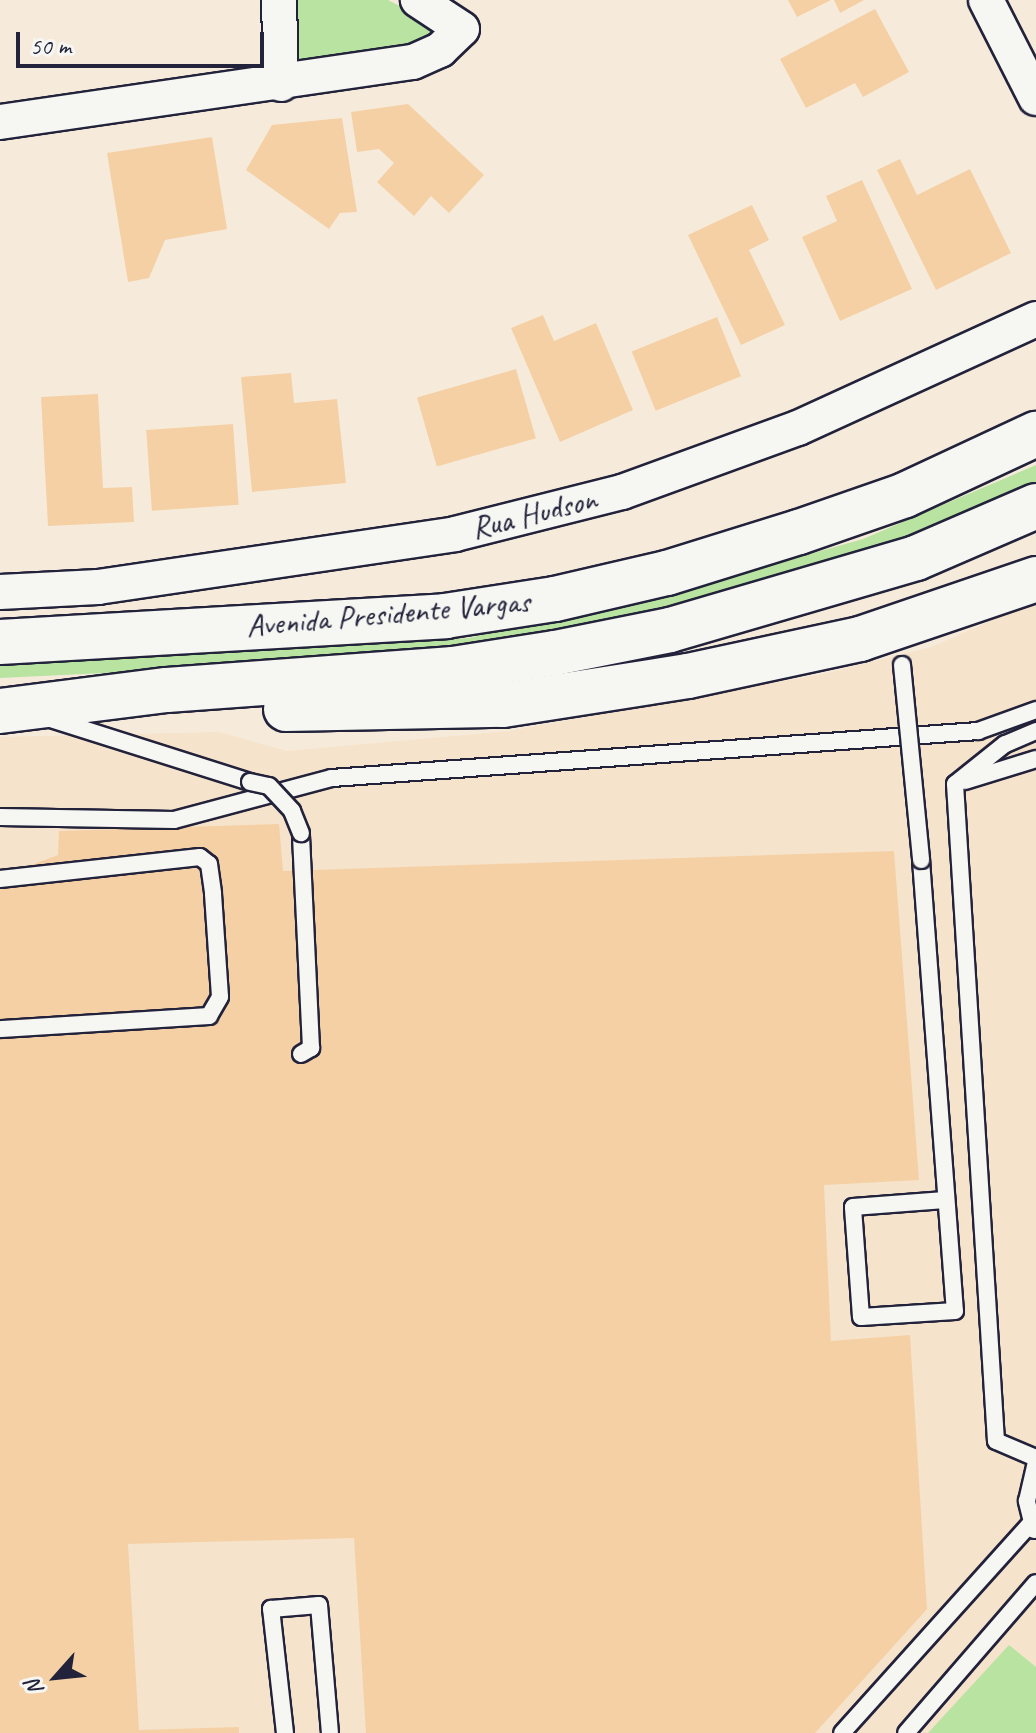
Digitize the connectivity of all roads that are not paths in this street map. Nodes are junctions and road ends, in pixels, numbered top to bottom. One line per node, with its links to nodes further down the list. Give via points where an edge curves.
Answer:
1 (279, 0): 4 (street)
2 (418, 0): 4 (street, via 462,29 440,50 413,62)
3 (986, 0): 5 (street)
4 (281, 84): 6 (street)
5 (1036, 98)
6 (0, 122)
7 (1036, 319): 11 (street, Rua Hudson, via 798,428 622,492 455,534 98,587)
8 (1036, 434): 13 (main road, Avenida Presidente Vargas, via 905,495 799,532 667,573 555,599 445,616)
9 (1036, 506): 14 (main road, Avenida Presidente Vargas, via 916,558 670,630 453,669)
10 (1032, 583): 12 (main road)
11 (0, 592)
12 (860, 639): 14 (main road, via 688,676 503,705 192,711); 28 (lane, bridge, via 890,646 902,665)
13 (0, 642)
14 (167, 690): 15 (main road, Avenida Presidente Vargas)
15 (11, 710): 27 (lane, bridge, via 269,786 292,811 301,833 311,1048)
16 (1036, 710): 17 (lane)
17 (978, 731): 19 (lane); 24 (lane, via 332,778 174,820)
18 (1036, 731): 19 (lane)
19 (1005, 744): 21 (lane); 23 (lane)
20 (1036, 759): 21 (lane)
21 (1016, 766): 22 (lane); 23 (lane)
22 (1036, 770)
23 (955, 784): 29 (lane, via 996,1441)
24 (0, 817)
25 (0, 879): 26 (lane, via 200,857 209,864 218,1008 209,1016)
26 (0, 1029)
27 (301, 1054)
28 (945, 1200): 28 (lane, via 955,1311 861,1317 853,1207)
29 (1036, 1460): 30 (lane, via 1027,1501)
30 (1034, 1528): 34 (lane)
31 (1036, 1583): 35 (lane)
32 (285, 1733): 33 (lane, via 271,1609 319,1605)
33 (330, 1733)
34 (842, 1733)
35 (906, 1733)

